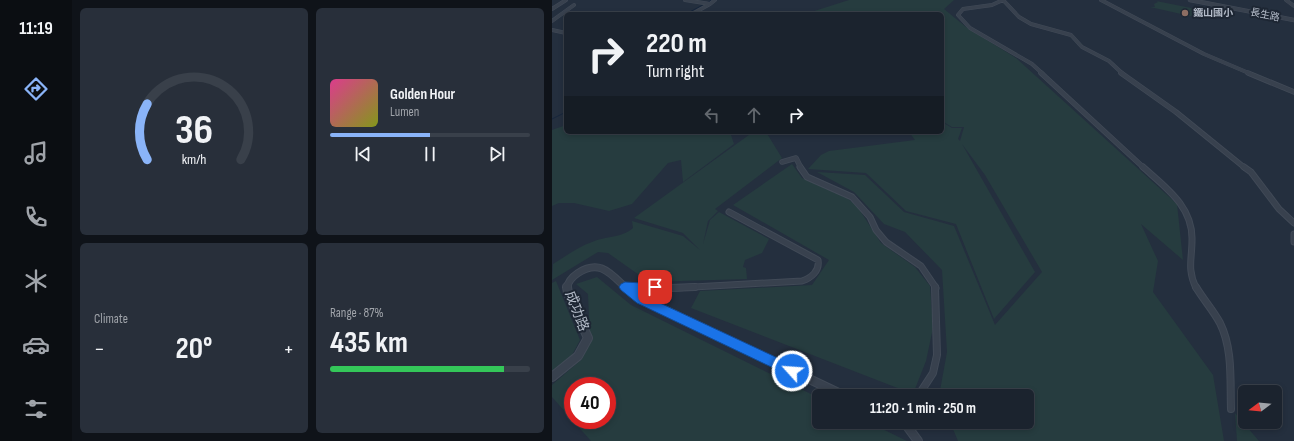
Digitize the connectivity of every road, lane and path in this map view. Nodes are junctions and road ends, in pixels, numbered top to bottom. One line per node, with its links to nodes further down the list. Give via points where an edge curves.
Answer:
1 (566, 0): 11 (street)
2 (685, 0): 8 (street)
3 (715, 0): 8 (street)
4 (1003, 0): 22 (street, via 1019,17 1031,24 1071,35 1082,47 1109,61 1127,78 1176,112 1251,172); 29 (street, via 992,5 963,9 958,15 970,28 1032,64 1179,200 1188,212 1191,222 1191,277 1220,324 1229,361)
5 (1101, 0): 19 (street, via 1204,54)
6 (1190, 0): 15 (street, 長生路)
7 (1286, 0): 10 (street)
8 (710, 4): 14 (street)
9 (574, 5): 13 (street)
10 (1294, 6)
11 (552, 9)
12 (564, 12): 16 (street)
13 (564, 12)
14 (696, 12)
15 (1294, 20)
16 (552, 21)
17 (552, 30): 18 (street)
18 (564, 33)
19 (1294, 92)
20 (782, 162): 28 (street, via 796,158 807,177 852,197 864,209 886,242 921,266 929,276 936,288 937,355 933,373)
21 (729, 212): 25 (street, via 818,260 820,264 817,270 802,281 670,288)
22 (1294, 223)
23 (1294, 234): 24 (street)
24 (1294, 242)
25 (625, 287): 26 (street, 成功路, via 607,269 598,266 586,268 571,279 566,287 568,294 588,338 578,356); 27 (street, 成功路, via 641,300)
26 (552, 377)
27 (830, 389)
28 (923, 389)
29 (1231, 409)
30 (909, 429): 31 (street)
31 (918, 441)

